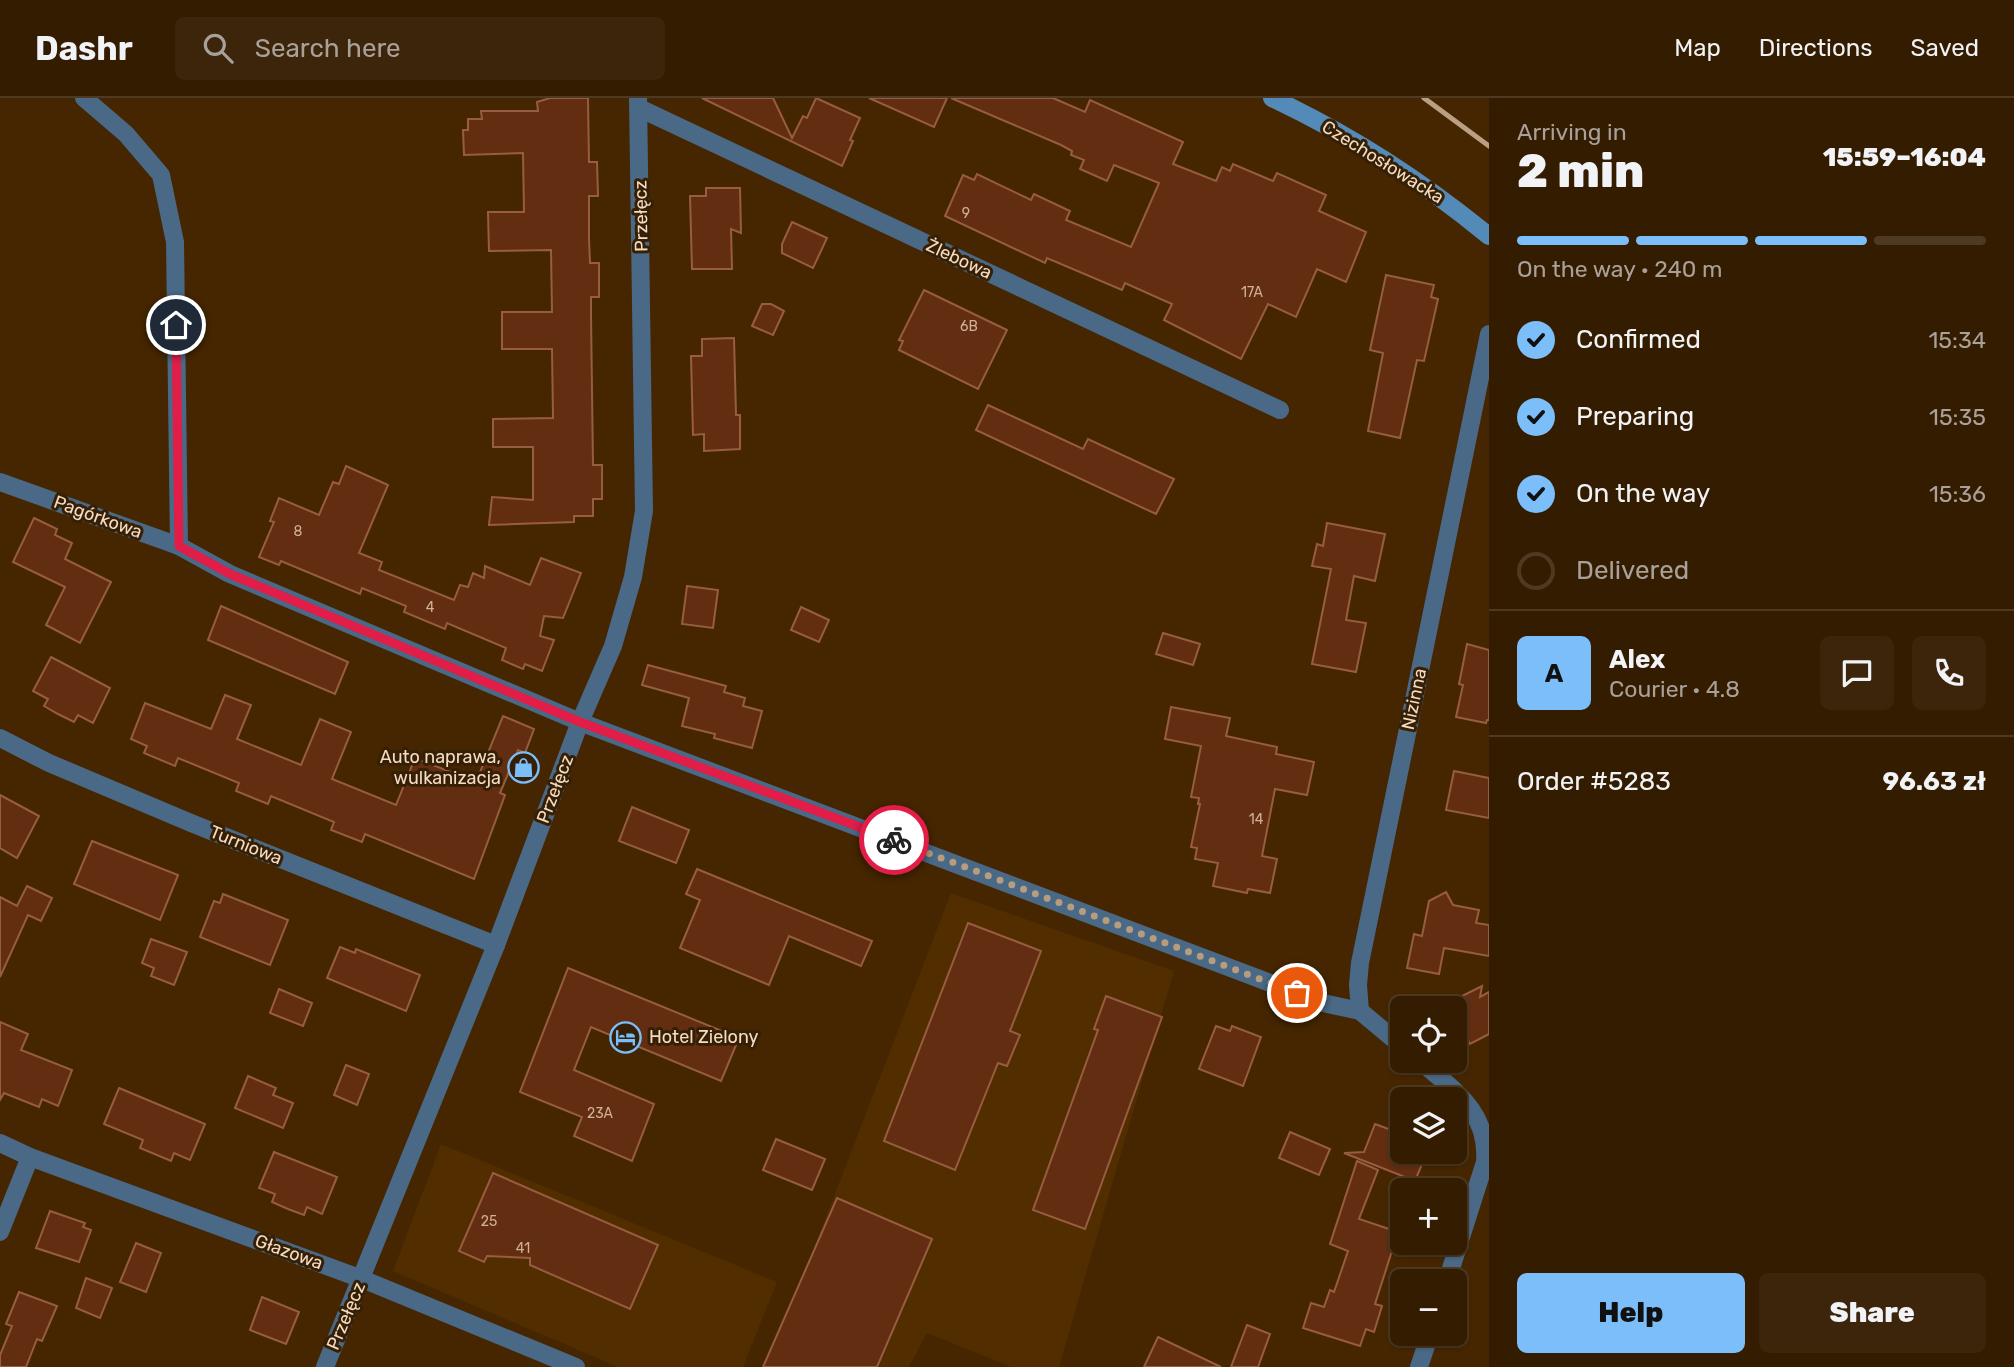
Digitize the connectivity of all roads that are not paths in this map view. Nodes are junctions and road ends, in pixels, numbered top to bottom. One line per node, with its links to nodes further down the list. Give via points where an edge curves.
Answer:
1 (84, 98): 8 (street, via 126,134 160,175 176,242)
2 (1272, 98): 4 (street, Czechosłowacka, via 1414,177)
3 (639, 103): 6 (street, Żlebowa); 9 (street, Przełęcz, via 644,510 633,577 613,646)
4 (1489, 236)
5 (1489, 334): 12 (street, Nizinna, via 1360,963)
6 (1280, 410)
7 (0, 482): 8 (street, Pagórkowa)
8 (179, 546): 9 (street, Pagórkowa, via 230,574)
9 (580, 722): 11 (street, Przełęcz); 12 (street, Pagórkowa, via 1323,1003)
10 (0, 738): 11 (street, Turniowa, via 191,823)
11 (496, 945): 19 (street, Przełęcz)
12 (1360, 1011): 13 (street)
13 (1390, 1036)
14 (1434, 1073): 18 (street, via 1475,1108 1488,1136 1485,1162)
15 (0, 1143): 16 (street, Głazowa)
16 (30, 1157): 17 (street); 19 (street, Głazowa)
17 (0, 1232)
18 (1451, 1269)
19 (362, 1279): 21 (street, Przełęcz); 22 (street, Głazowa)
20 (1426, 1346): 23 (street)
21 (325, 1367)
22 (576, 1367)
23 (1419, 1367)

